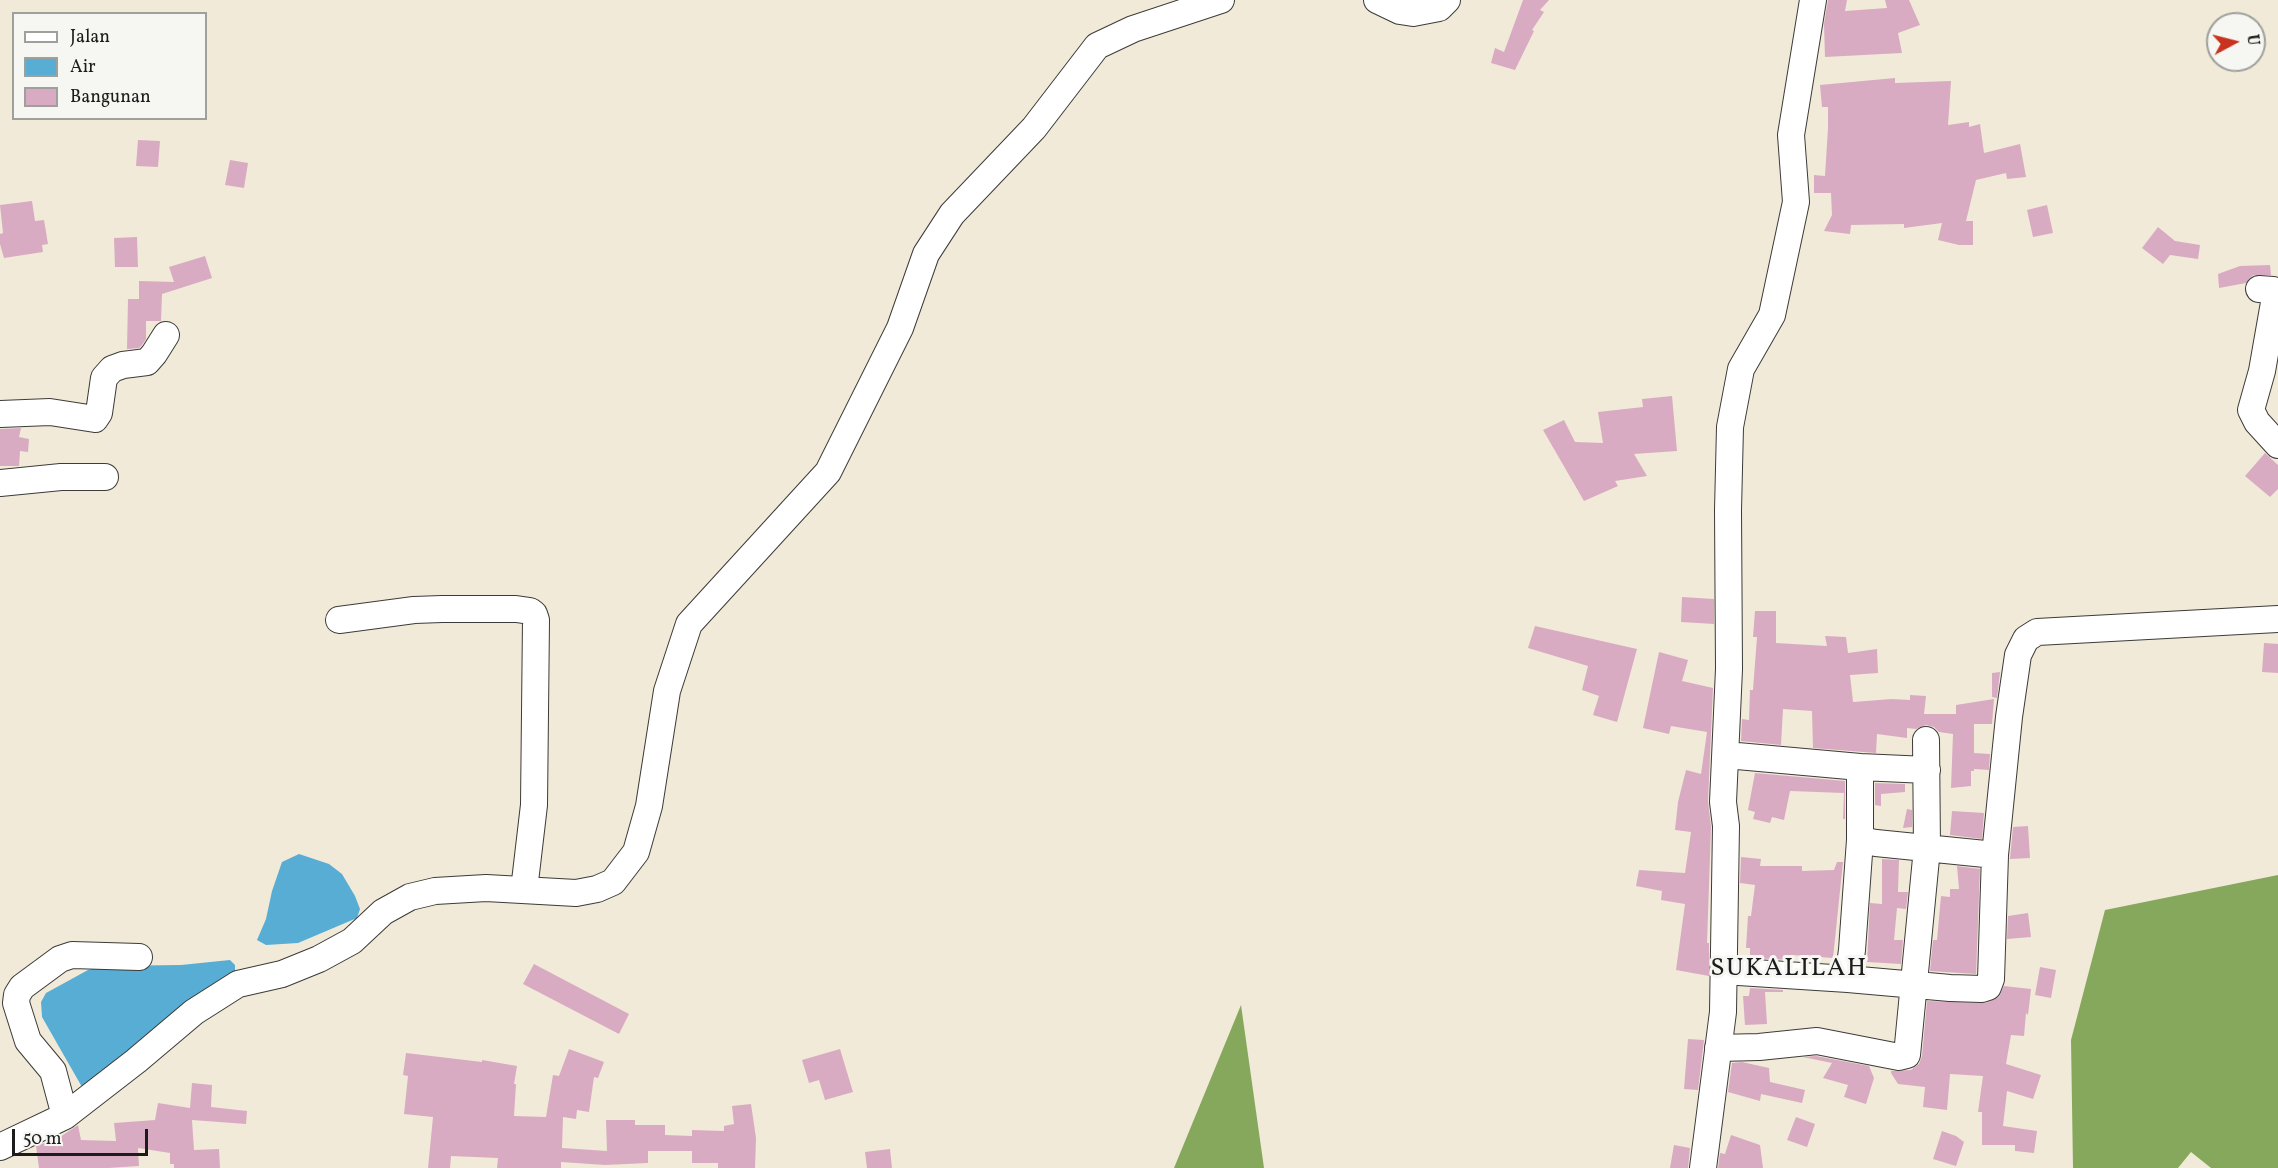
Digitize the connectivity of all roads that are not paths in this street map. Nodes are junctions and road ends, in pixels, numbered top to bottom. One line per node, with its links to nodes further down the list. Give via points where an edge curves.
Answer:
1 (1221, 0): 20 (street, via 1133,29 1097,46 1034,128 952,214 927,254 900,328 828,472 689,624 667,691 649,806 636,852 614,882 597,889)
2 (1377, 0): 3 (street, via 1413,13 1439,8)
3 (1447, 0)
4 (1813, 0): 14 (street, via 1791,135 1796,202 1772,315 1741,369 1730,427)
5 (2259, 290): 8 (street, via 2273,290 2275,297 2251,410)
6 (166, 335): 7 (street, via 147,362 112,369 104,378 95,419 50,412)
7 (0, 414)
8 (2278, 445)
9 (105, 477): 10 (street)
10 (0, 483)
11 (2278, 619): 19 (street, via 2045,630 2026,639 2018,655 2008,717)
12 (339, 620): 20 (street, via 442,609 516,609 534,614 534,805)
13 (1926, 740): 16 (street)
14 (1726, 755): 15 (street); 22 (street)
15 (1860, 767): 16 (street); 17 (street)
16 (1927, 770): 18 (street)
17 (1860, 840): 18 (street); 23 (street)
18 (1927, 848): 19 (street); 24 (street)
19 (1995, 855): 24 (street, via 1990,984 1982,989)
20 (524, 890): 26 (street, via 476,888 410,897 383,912 352,941 319,959 282,974 238,984 194,1012)
21 (139, 957): 26 (street, via 72,955 49,965 17,995 28,1041 53,1071)
22 (1723, 971): 23 (street); 25 (street)
23 (1848, 979): 24 (street)
24 (1915, 986): 25 (street, via 1905,1057 1817,1041)
25 (1718, 1048): 28 (street)
26 (65, 1116): 27 (street)
27 (0, 1147)
28 (1703, 1168)

